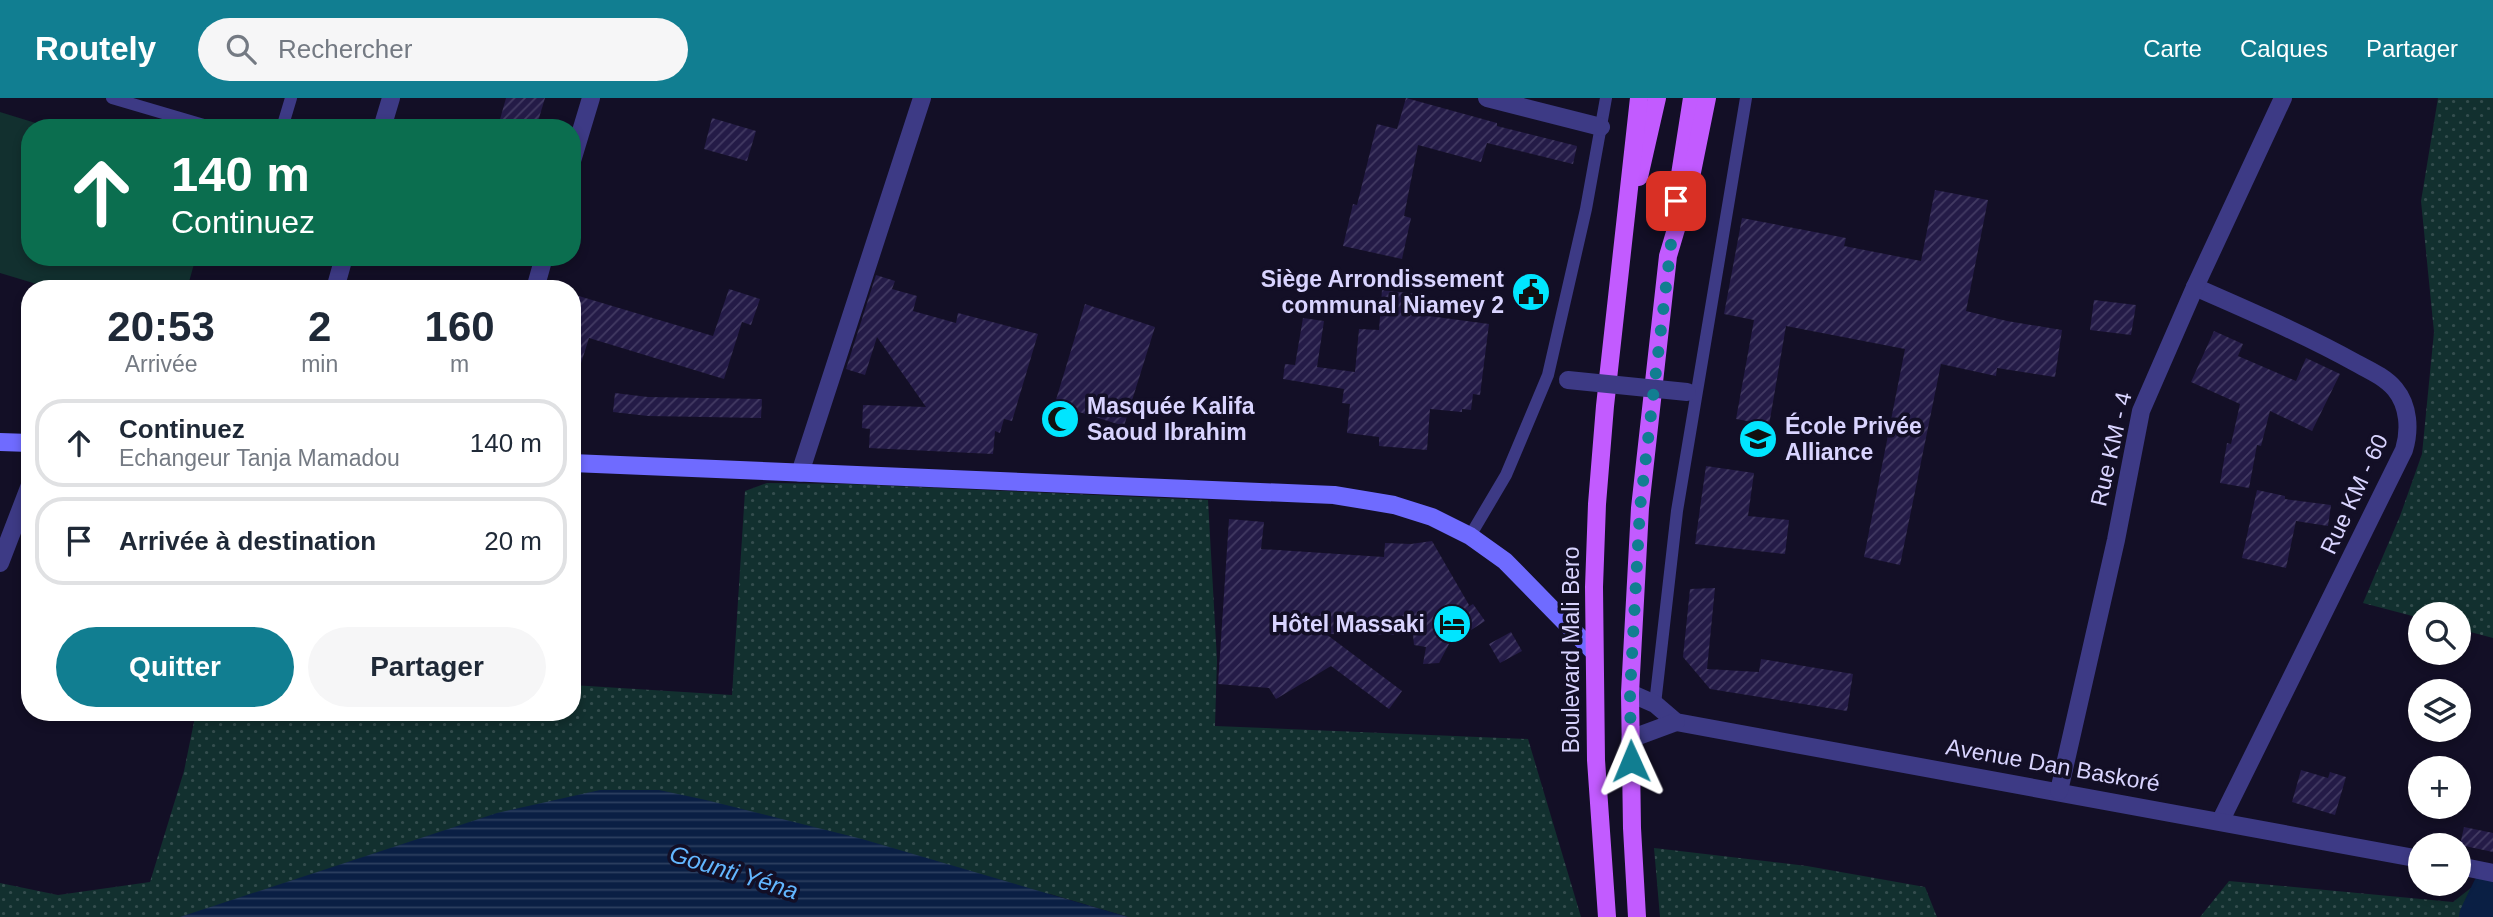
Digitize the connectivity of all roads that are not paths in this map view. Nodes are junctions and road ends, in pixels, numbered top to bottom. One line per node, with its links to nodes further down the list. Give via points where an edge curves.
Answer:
1 (112, 98): 14 (lane)
2 (291, 98): 15 (lane)
3 (391, 98): 16 (street)
4 (591, 98): 18 (street)
5 (922, 98): 27 (street)
6 (1487, 98): 17 (street)
7 (1606, 98): 17 (lane)
8 (1639, 98): 19 (main road, Boulevard Mali Bero)
9 (1692, 98): 20 (main road)
10 (1707, 98): 20 (main road, via 1690,182)
11 (1746, 98): 33 (lane, via 1677,511)
12 (2283, 98): 21 (street, Rue KM - 4)
13 (1656, 106): 19 (main road)
14 (183, 119)
15 (285, 119)
16 (385, 119)
17 (1601, 127): 29 (lane, via 1548,375 1506,475)
18 (581, 132)
19 (1623, 246): 31 (main road, Boulevard Mali Bero, via 1597,504)
20 (1668, 256): 32 (main road, via 1640,508)
21 (2195, 287): 36 (street, Rue KM - 4, via 2141,411); 37 (street, Rue KM - 60, via 2329,348 2387,380 2398,392 2409,434)
22 (1568, 380): 23 (street, bridge)
23 (1687, 392)
24 (0, 442): 25 (street)
25 (21, 443)
26 (581, 463): 27 (street)
27 (800, 473): 29 (street, via 1334,495 1394,505)
28 (21, 508): 30 (street)
29 (1470, 536): 31 (street, via 1505,561)
30 (0, 563)
31 (1594, 652): 41 (main road, Boulevard Mali Bero, via 1595,760)
32 (1630, 693): 33 (street); 35 (main road)
33 (1655, 704): 34 (street)
34 (1676, 722): 35 (street); 36 (street, Avenue Dan Baskoré)
35 (1630, 739): 42 (main road)
36 (2059, 791): 37 (street, Avenue Dan Baskoré)
37 (2221, 820): 38 (street, Avenue Dan Baskoré)
38 (2408, 857)
39 (2471, 868): 40 (street)
40 (2493, 873)
41 (1607, 917)
42 (1637, 917)

